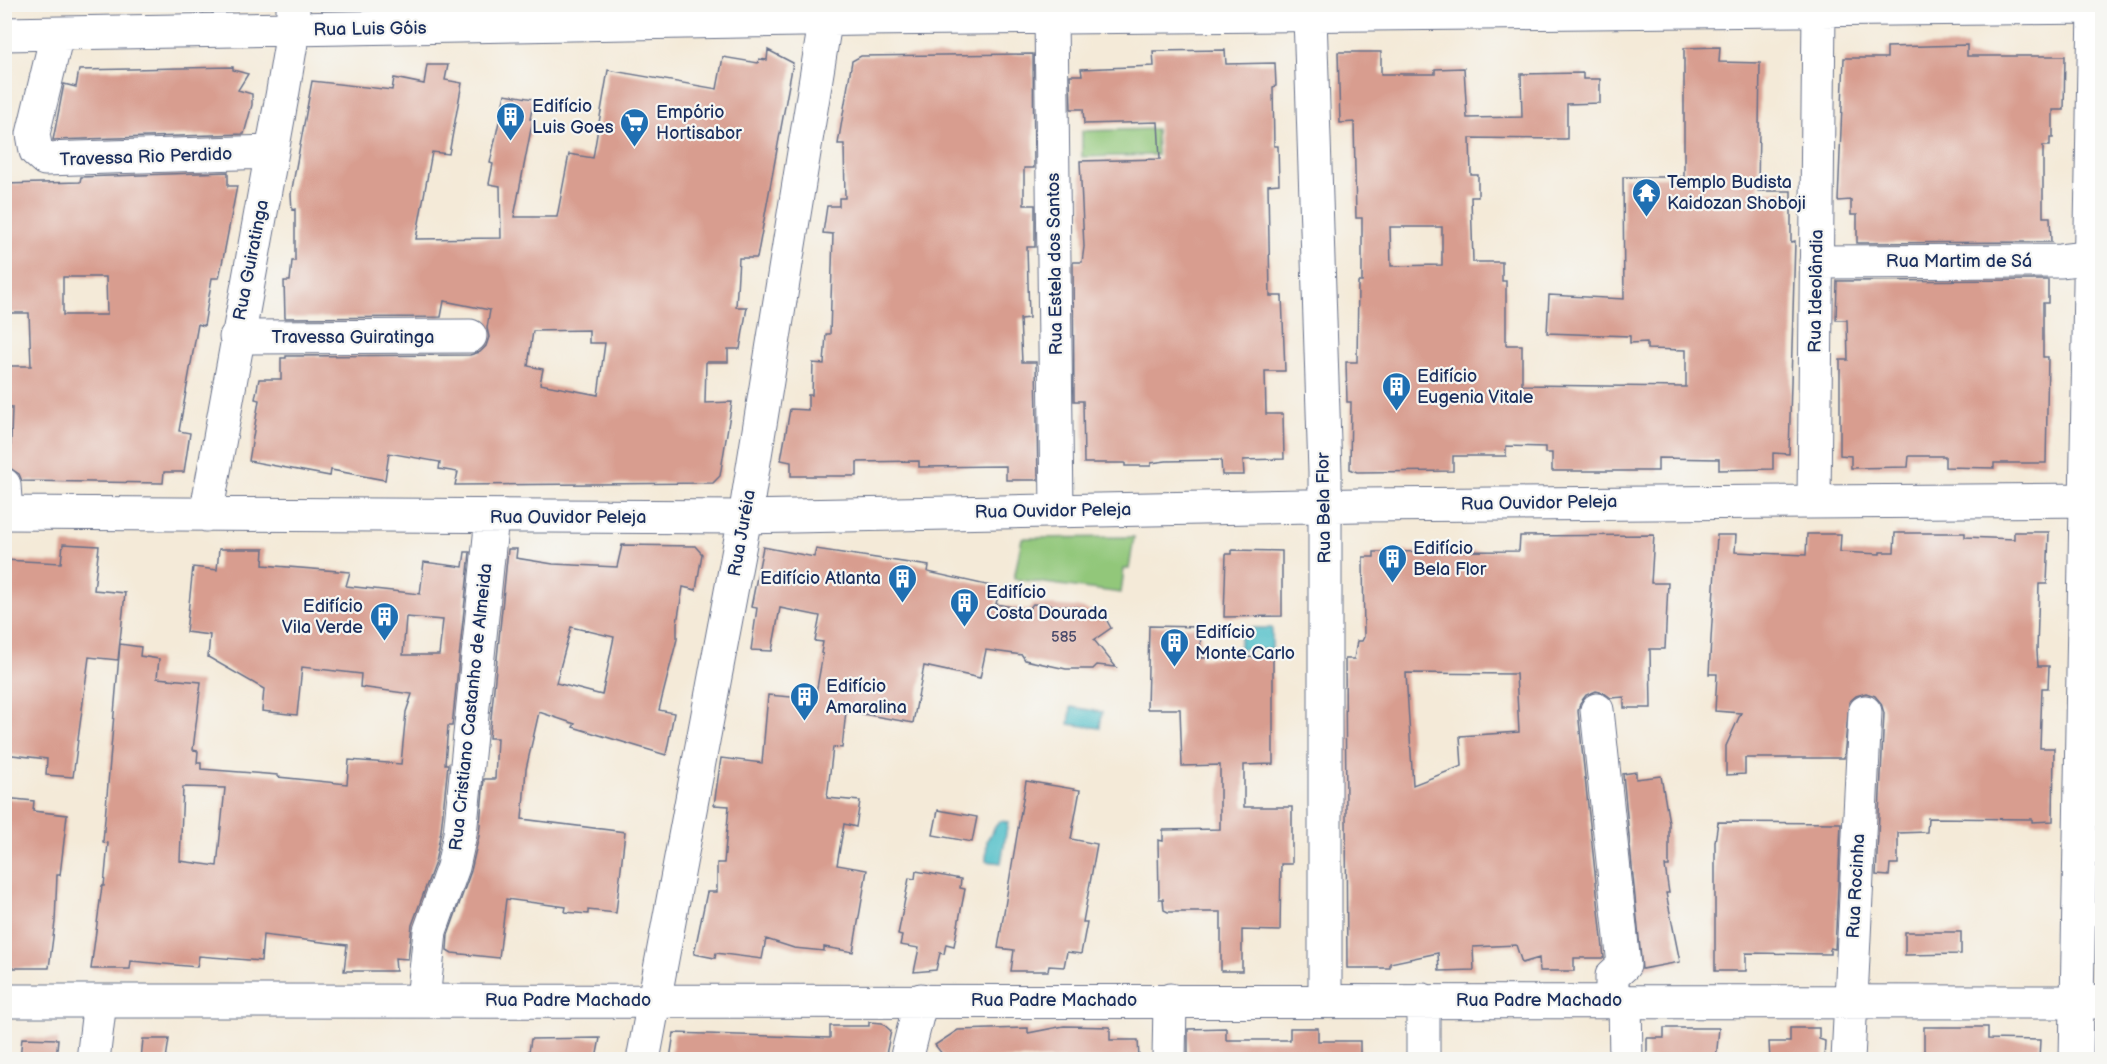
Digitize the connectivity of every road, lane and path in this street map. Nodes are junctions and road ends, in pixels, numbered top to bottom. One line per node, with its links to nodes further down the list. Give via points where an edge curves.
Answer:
1 (1991, 6): 2 (street, Rua Luis Góis); 5 (street, Rua Luis Góis)
2 (2099, 7): 13 (street)
3 (1593, 8): 5 (street, Rua Luis Góis); 7 (street, Rua Luis Góis)
4 (1198, 10): 7 (street, Rua Luis Góis); 8 (street, Rua Luis Góis)
5 (1819, 10): 14 (street, Rua Ideolândia)
6 (827, 12): 8 (street, Rua Luis Góis); 9 (street, Rua Luis Góis); 23 (street, Rua Juréia)
7 (1311, 16): 20 (street, Rua Bela Flor)
8 (1051, 17): 21 (street, Rua Estela dos Santos)
9 (293, 18): 11 (street, Rua Luis Góis); 12 (street, Rua Guiratinga)
10 (4, 34): 11 (street, Rua Luis Góis)
11 (57, 34): 12 (street, Travessa Rio Perdido, via 33,134 36,151 45,159)
12 (272, 152): 16 (street, Rua Guiratinga)
13 (2096, 256): 14 (street, Rua Martim de Sá, via 2060,261); 17 (street)
14 (1816, 262): 18 (street, Rua Ideolândia)
15 (470, 336): 16 (street, Travessa Guiratinga)
16 (236, 337): 22 (street, Rua Guiratinga)
17 (2093, 500): 18 (street, Rua Ouvidor Peleja); 37 (street)
18 (1814, 501): 20 (street, Rua Ouvidor Peleja)
19 (5, 503): 22 (street, Rua Ouvidor Peleja)
20 (1324, 506): 21 (street, Rua Ouvidor Peleja); 30 (street, Rua Bela Flor)
21 (1057, 510): 23 (street, Rua Ouvidor Peleja)
22 (206, 515): 24 (street, Rua Ouvidor Peleja)
23 (745, 517): 24 (street, Rua Ouvidor Peleja); 27 (street, Rua Juréia)
24 (492, 518): 34 (street, Rua Cristiano Castanho de Almeida, via 460,834 453,867 430,931)
25 (1597, 710): 35 (street, via 1624,966 1612,976)
26 (1865, 712): 36 (street, Rua Rocinha)
27 (653, 1000): 28 (street, Rua Padre Machado); 34 (street, Rua Padre Machado); 39 (street, Rua Juréia)
28 (921, 1000): 29 (street, Rua Padre Machado); 40 (street)
29 (1170, 1000): 30 (street, Rua Padre Machado); 41 (street)
30 (1325, 1000): 31 (street, Rua Padre Machado)
31 (1423, 1000): 35 (street, Rua Padre Machado); 42 (street)
32 (4, 1001): 33 (street, Rua Padre Machado)
33 (100, 1001): 34 (street, Rua Padre Machado); 38 (street)
34 (423, 1001)
35 (1619, 1001): 36 (street, Rua Padre Machado); 43 (street)
36 (1850, 1001): 37 (street, Rua Padre Machado); 44 (street, Rua Rocinha)
37 (2090, 1002): 45 (street)
38 (93, 1059)
39 (642, 1059)
40 (906, 1059)
41 (1169, 1059)
42 (1423, 1059)
43 (1626, 1059)
44 (1848, 1059)
45 (2076, 1059)

